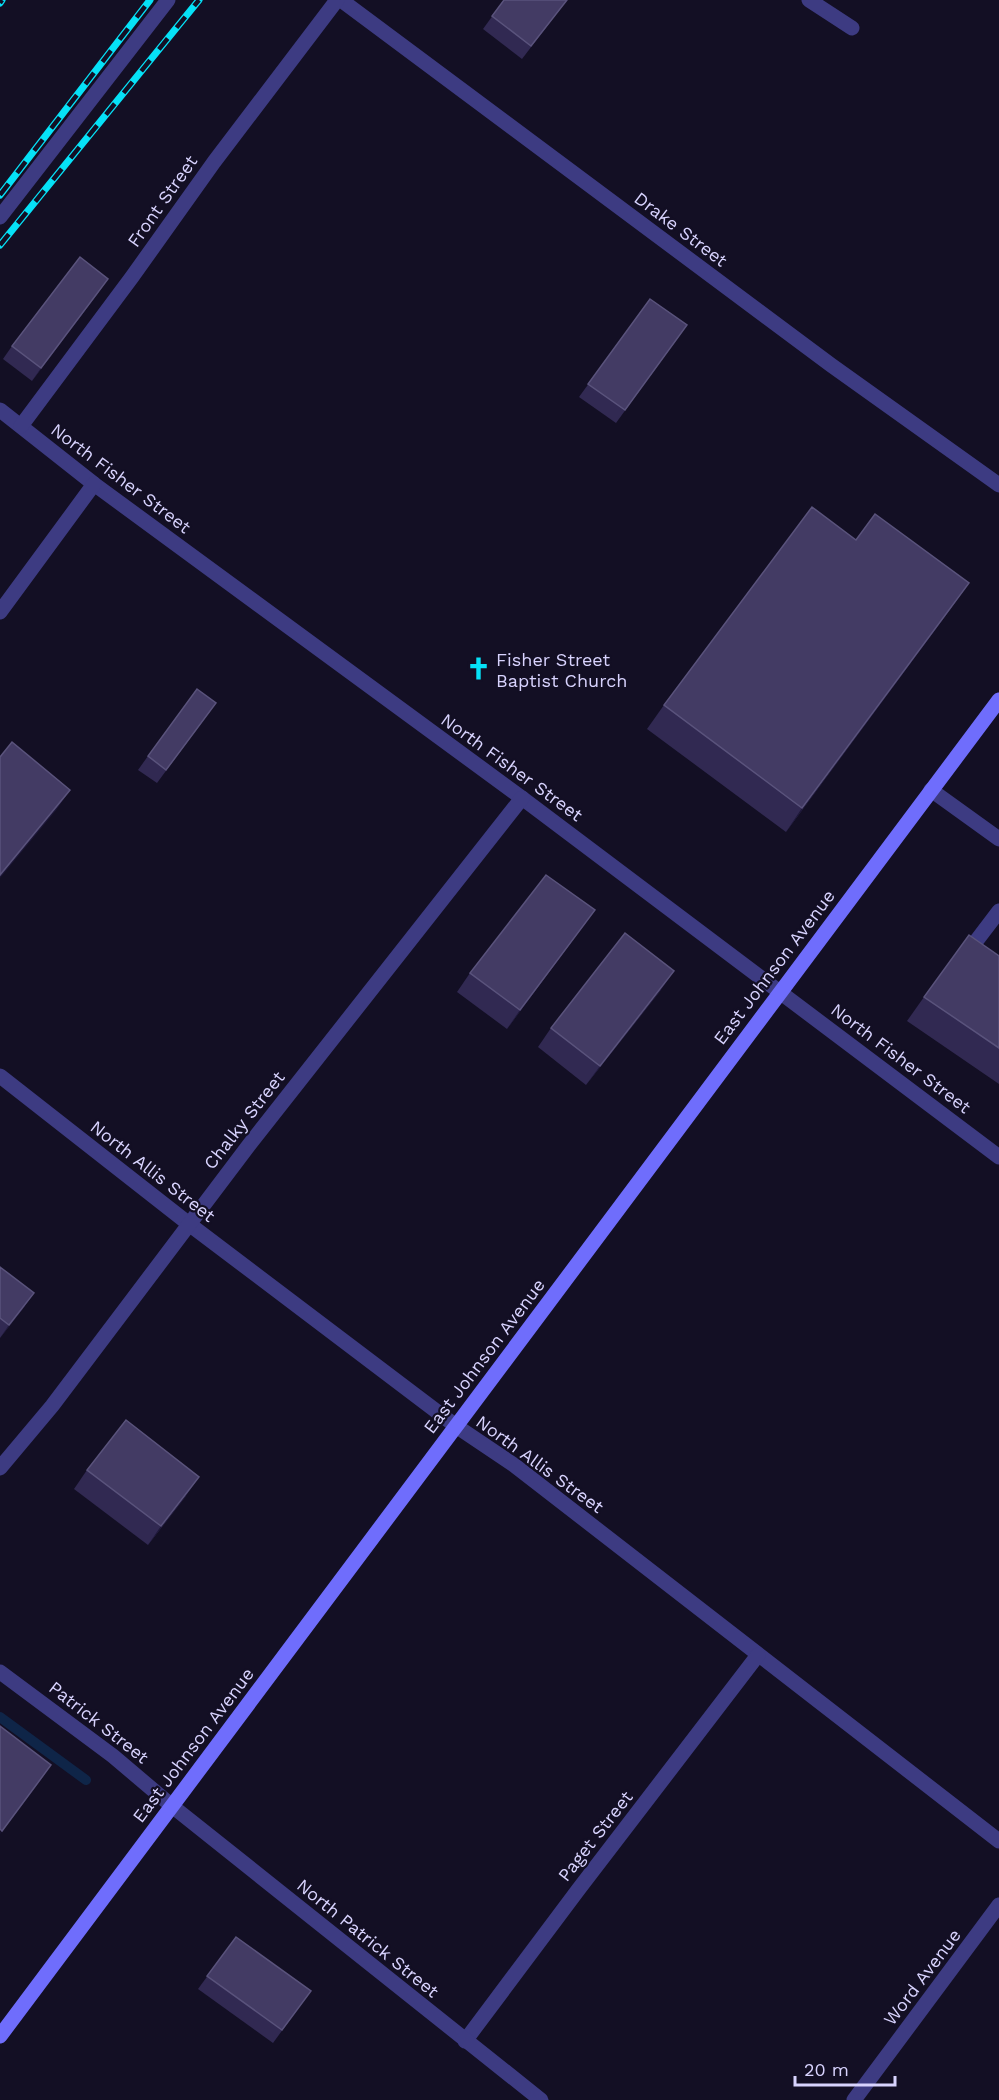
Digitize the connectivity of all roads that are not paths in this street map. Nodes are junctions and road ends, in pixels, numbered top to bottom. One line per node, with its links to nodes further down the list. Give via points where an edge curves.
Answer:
1 (168, 0): 5 (street)
2 (339, 0): 7 (street, Front Street, via 214,162); 9 (street, Drake Street)
3 (809, 0): 4 (street)
4 (852, 28)
5 (0, 217)
6 (0, 410): 7 (street, North Fisher Street)
7 (21, 426): 8 (street, North Fisher Street)
8 (94, 484): 10 (street); 13 (street, North Fisher Street)
9 (999, 485)
10 (0, 612)
11 (999, 700): 12 (main road, East Johnson Avenue)
12 (931, 790): 14 (street); 17 (main road, East Johnson Avenue)
13 (522, 798): 17 (street, North Fisher Street); 20 (street, Chalky Street)
14 (999, 839)
15 (999, 910): 16 (street)
16 (977, 940)
17 (780, 991): 19 (street, North Fisher Street); 21 (main road, East Johnson Avenue)
18 (0, 1076): 20 (street, North Allis Street)
19 (999, 1157)
20 (189, 1224): 21 (street, North Allis Street); 22 (street, Chalky Street, via 52,1406)
21 (456, 1426): 23 (street, North Allis Street, via 514,1465); 25 (main road, East Johnson Avenue)
22 (0, 1468)
23 (758, 1655): 26 (street, North Allis Street); 29 (street, Paget Street)
24 (0, 1672): 25 (street, Patrick Street, via 113,1756)
25 (172, 1806): 28 (main road, East Johnson Avenue); 29 (street, North Patrick Street)
26 (999, 1841)
27 (999, 1905): 31 (street, Word Avenue)
28 (0, 2036)
29 (465, 2041): 30 (street, North Patrick Street)
30 (541, 2100)
31 (854, 2100)

